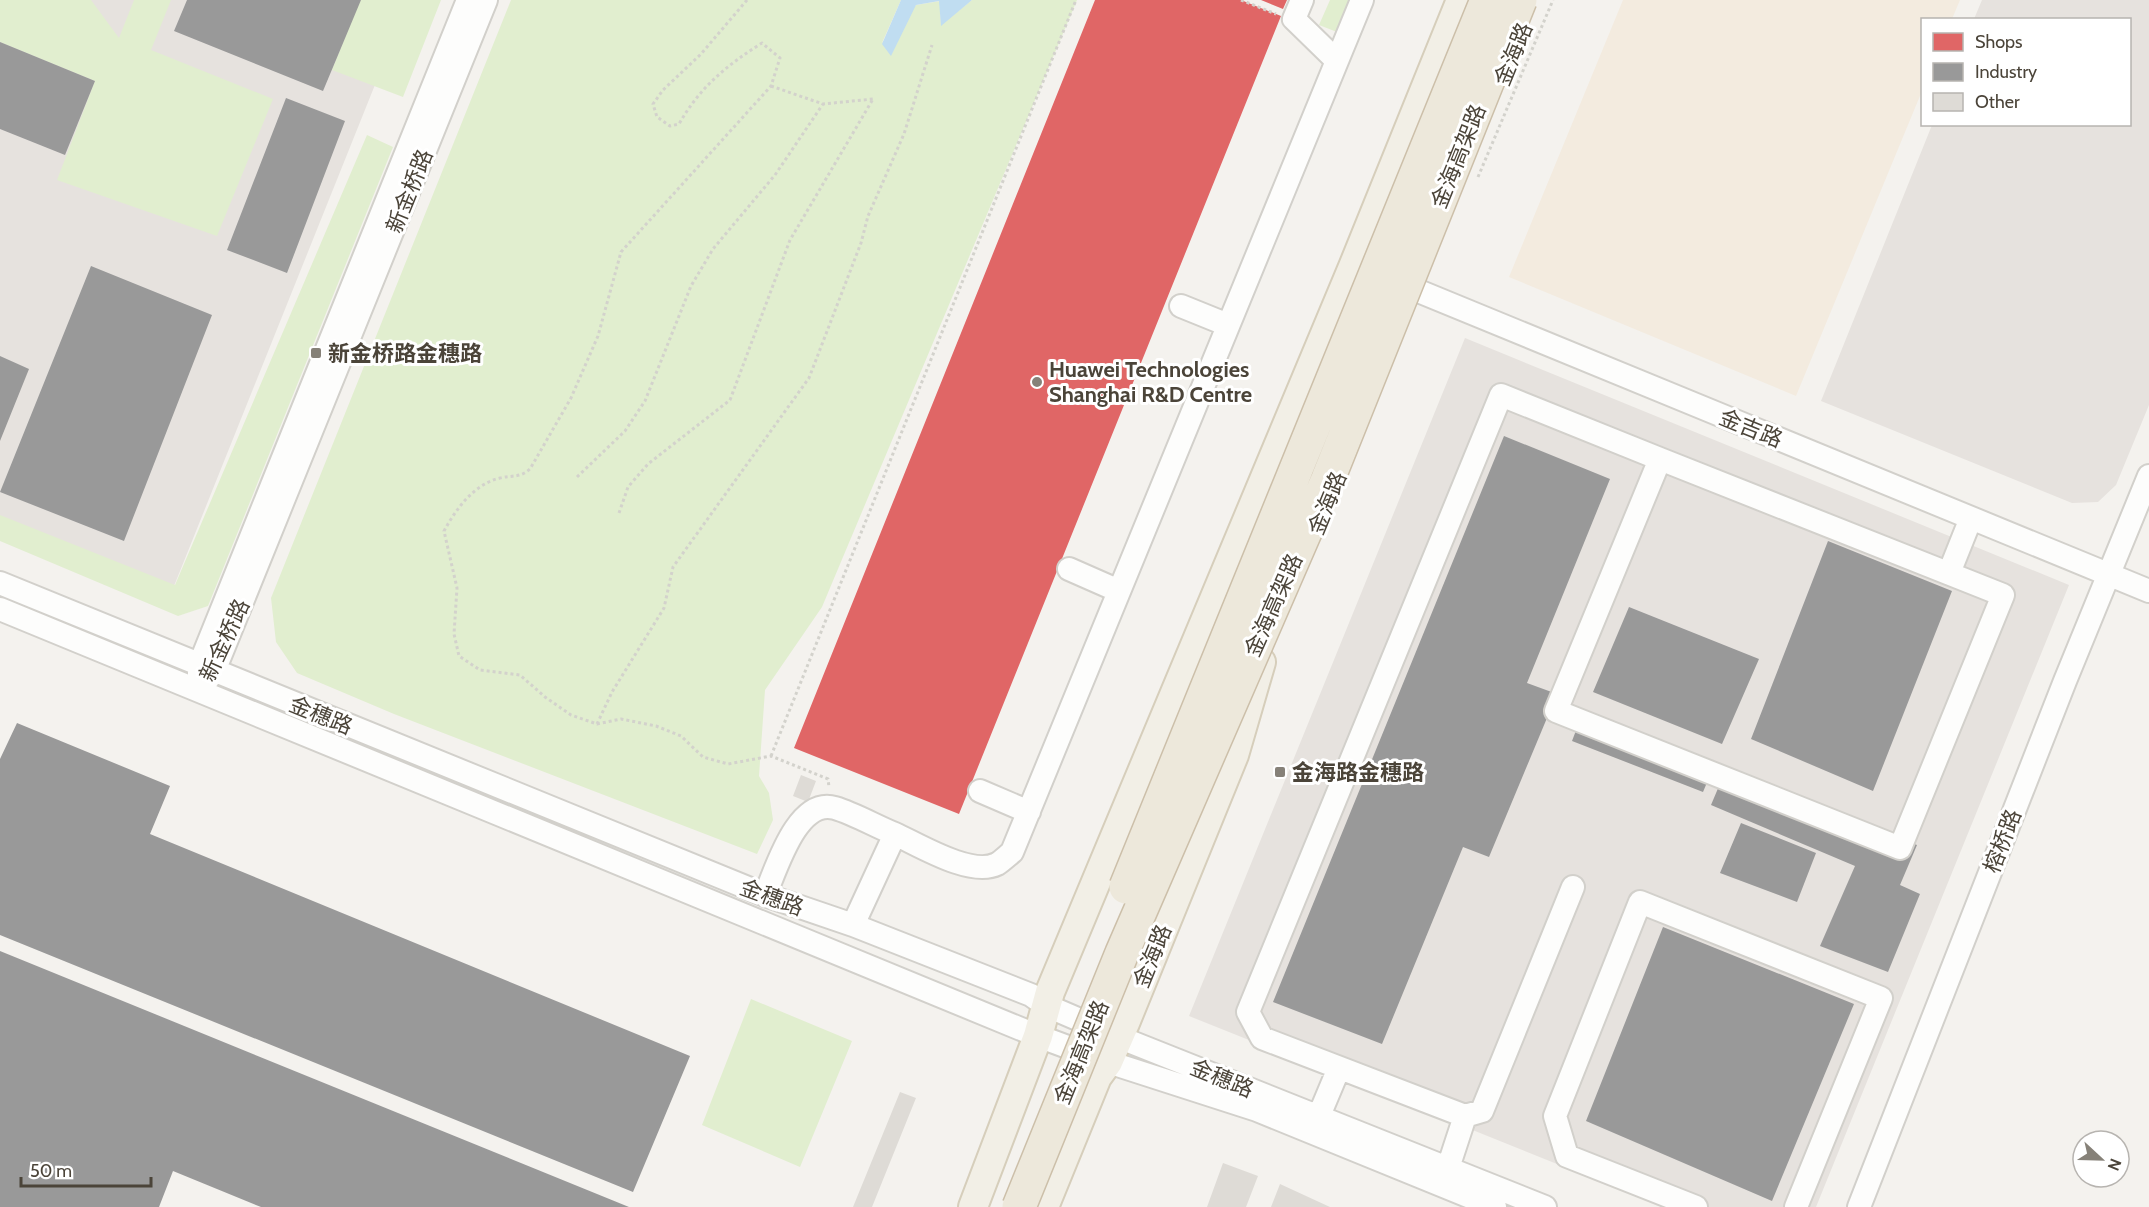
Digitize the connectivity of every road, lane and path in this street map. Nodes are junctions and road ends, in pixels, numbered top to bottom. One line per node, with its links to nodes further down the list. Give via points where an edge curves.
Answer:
1 (468, 0): 34 (street, 新金桥路)
2 (486, 0): 34 (street, 新金桥路)
3 (747, 0): 15 (path, via 653,104 657,117 670,126 679,124 693,100 720,70 762,43 780,58)
4 (1076, 0): 37 (path)
5 (1241, 0): 12 (path, via 1281,16)
6 (1362, 0): 14 (street)
7 (1461, 0): 18 (main road)
8 (1487, 0): 56 (highway, 金海高架路, bridge)
9 (1520, 0): 57 (highway, 金海高架路, bridge, via 1328,479 1122,953)
10 (1534, 0): 19 (main road, 金海路)
11 (1553, 0): 17 (path)
12 (1298, 9): 14 (street)
13 (932, 45): 36 (path, via 904,134 867,216 861,243 809,378 673,567 664,608)
14 (1336, 60): 21 (street)
15 (771, 86): 16 (path); 36 (path, via 621,252 598,336 571,398 530,469 521,476 487,483 458,505 444,531 457,588 454,634 459,656 480,670 520,675 571,715)
16 (822, 104): 23 (path, via 775,175 713,249 691,286 645,401 625,431); 25 (path, via 873,99 790,240 730,400 648,464 628,487)
17 (1474, 186)
18 (1353, 267): 19 (street, 金吉路); 46 (main road)
19 (1415, 290): 26 (street, 金吉路); 48 (main road, 金海路, via 1260,665 1234,755)
20 (1181, 306): 21 (street)
21 (1228, 325): 31 (street)
22 (1660, 459): 28 (street); 28 (street, via 1556,711 1900,848 2003,595); 50 (street, via 1501,395 1248,1012 1262,1038)
23 (577, 477)
24 (2149, 477): 29 (street, 榕桥路)
25 (619, 513)
26 (1971, 518): 28 (street); 29 (street, 金吉路)
27 (1069, 569): 31 (street)
28 (1949, 573)
29 (2109, 575): 32 (street, 金吉路); 64 (street, 榕桥路)
30 (0, 583): 34 (street, 金穗路)
31 (1119, 591): 40 (street)
32 (2149, 591)
33 (0, 609): 35 (street, 金穗路)
34 (206, 669): 35 (street, 新金桥路); 44 (street, 金穗路)
35 (199, 691): 47 (street, 金穗路)
36 (597, 723): 37 (path, via 621,719 656,726 681,736 703,757 728,764)
37 (771, 756): 39 (path, via 828,779)
38 (980, 791): 40 (street)
39 (833, 807): 41 (street); 44 (street, via 816,809 791,833)
40 (1029, 812): 41 (street, via 1012,852 996,864 978,868)
41 (895, 834): 45 (street)
42 (1573, 887): 51 (street, via 1482,1111)
43 (1163, 892): 58 (highway)
44 (765, 895): 45 (street, 金穗路)
45 (853, 925): 46 (street, 金穗路, via 1031,995)
46 (1046, 1005): 47 (main road); 48 (street, 金穗路)
47 (1038, 1036): 49 (street, 金穗路); 55 (main road)
48 (1120, 1036): 49 (main road, 金海路); 52 (street, 金穗路)
49 (1108, 1062): 52 (street, 金穗路); 59 (main road, 金海路, via 1097,1077)
50 (1339, 1068): 51 (street); 52 (street)
51 (1465, 1116): 53 (street)
52 (1316, 1125): 53 (street, 金穗路); 60 (street, 金穗路)
53 (1448, 1168): 61 (street, 金穗路)
54 (1672, 1203): 62 (street); 63 (street, via 1567,1156 1555,1116 1640,902 1881,998)
55 (973, 1207)
56 (996, 1207)
57 (1019, 1207)
58 (1030, 1207)
59 (1044, 1207)
60 (1495, 1207)
61 (1545, 1207)
62 (1696, 1207)
63 (1796, 1207)
64 (1859, 1207)

